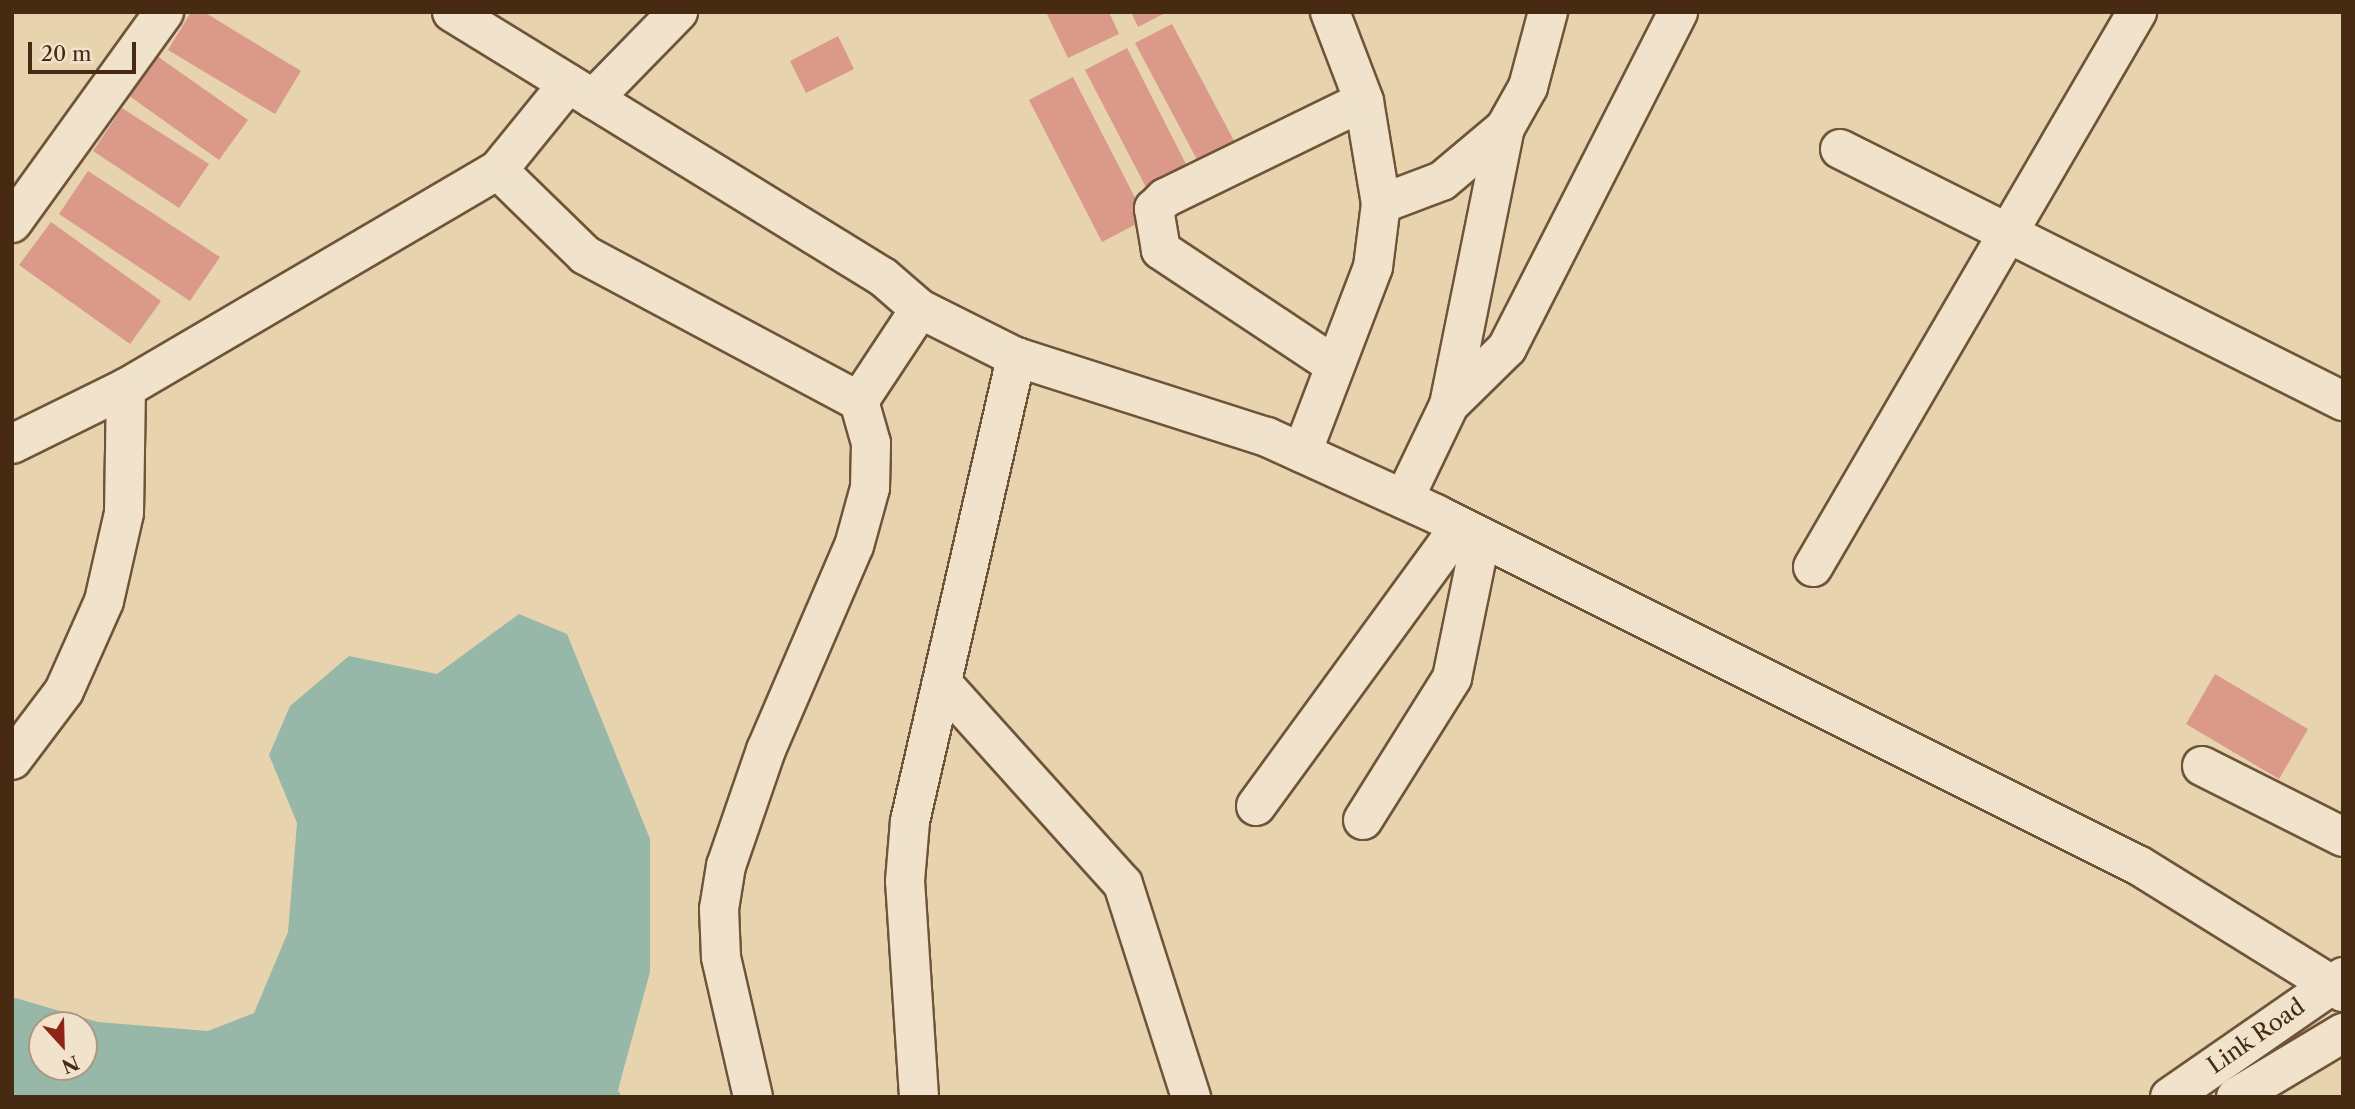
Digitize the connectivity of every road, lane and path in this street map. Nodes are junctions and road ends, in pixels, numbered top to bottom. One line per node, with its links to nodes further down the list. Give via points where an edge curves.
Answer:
1 (164, 12): 14 (street)
2 (452, 12): 8 (street)
3 (678, 12): 8 (street)
4 (1330, 12): 9 (street)
5 (1548, 12): 10 (street, via 1528,87)
6 (1678, 12): 22 (street, via 1507,348)
7 (2137, 12): 15 (street)
8 (581, 92): 12 (street); 16 (street, via 883,277)
9 (1364, 101): 13 (street); 18 (street, via 1164,198 1154,209 1161,250)
10 (1505, 128): 13 (street, via 1442,181); 22 (street)
11 (1840, 149): 15 (street)
12 (498, 170): 19 (street); 20 (street, via 585,255)
13 (1381, 204): 18 (street, via 1373,267)
14 (12, 223)
15 (2008, 234): 21 (street); 27 (street)
16 (920, 309): 17 (street); 20 (street)
17 (1016, 357): 24 (street); 28 (street)
18 (1334, 365): 24 (street)
19 (126, 388): 23 (street); 29 (street, via 124,513 104,601 64,691)
20 (859, 401): 37 (street, via 871,443 870,488 854,546 766,750 722,887 722,957)
21 (2343, 401)
22 (1449, 405): 25 (street)
23 (12, 444)
24 (1302, 453): 25 (street)
25 (1404, 499): 26 (street)
26 (1471, 531): 31 (street); 32 (street, via 1452,678); 34 (street, via 2138,865)
27 (1813, 567)
28 (942, 683): 36 (street, via 911,821 905,881); 39 (street, via 1123,884)
29 (12, 760)
30 (2202, 766): 33 (street)
31 (1256, 806)
32 (1363, 820)
33 (2343, 837)
34 (2338, 985): 40 (street, Link Road)
35 (2343, 1033): 41 (street, Link Road)
36 (918, 1082): 38 (street)
37 (753, 1097)
38 (943, 1097)
39 (1191, 1097)
40 (2170, 1097)
41 (2236, 1097)

